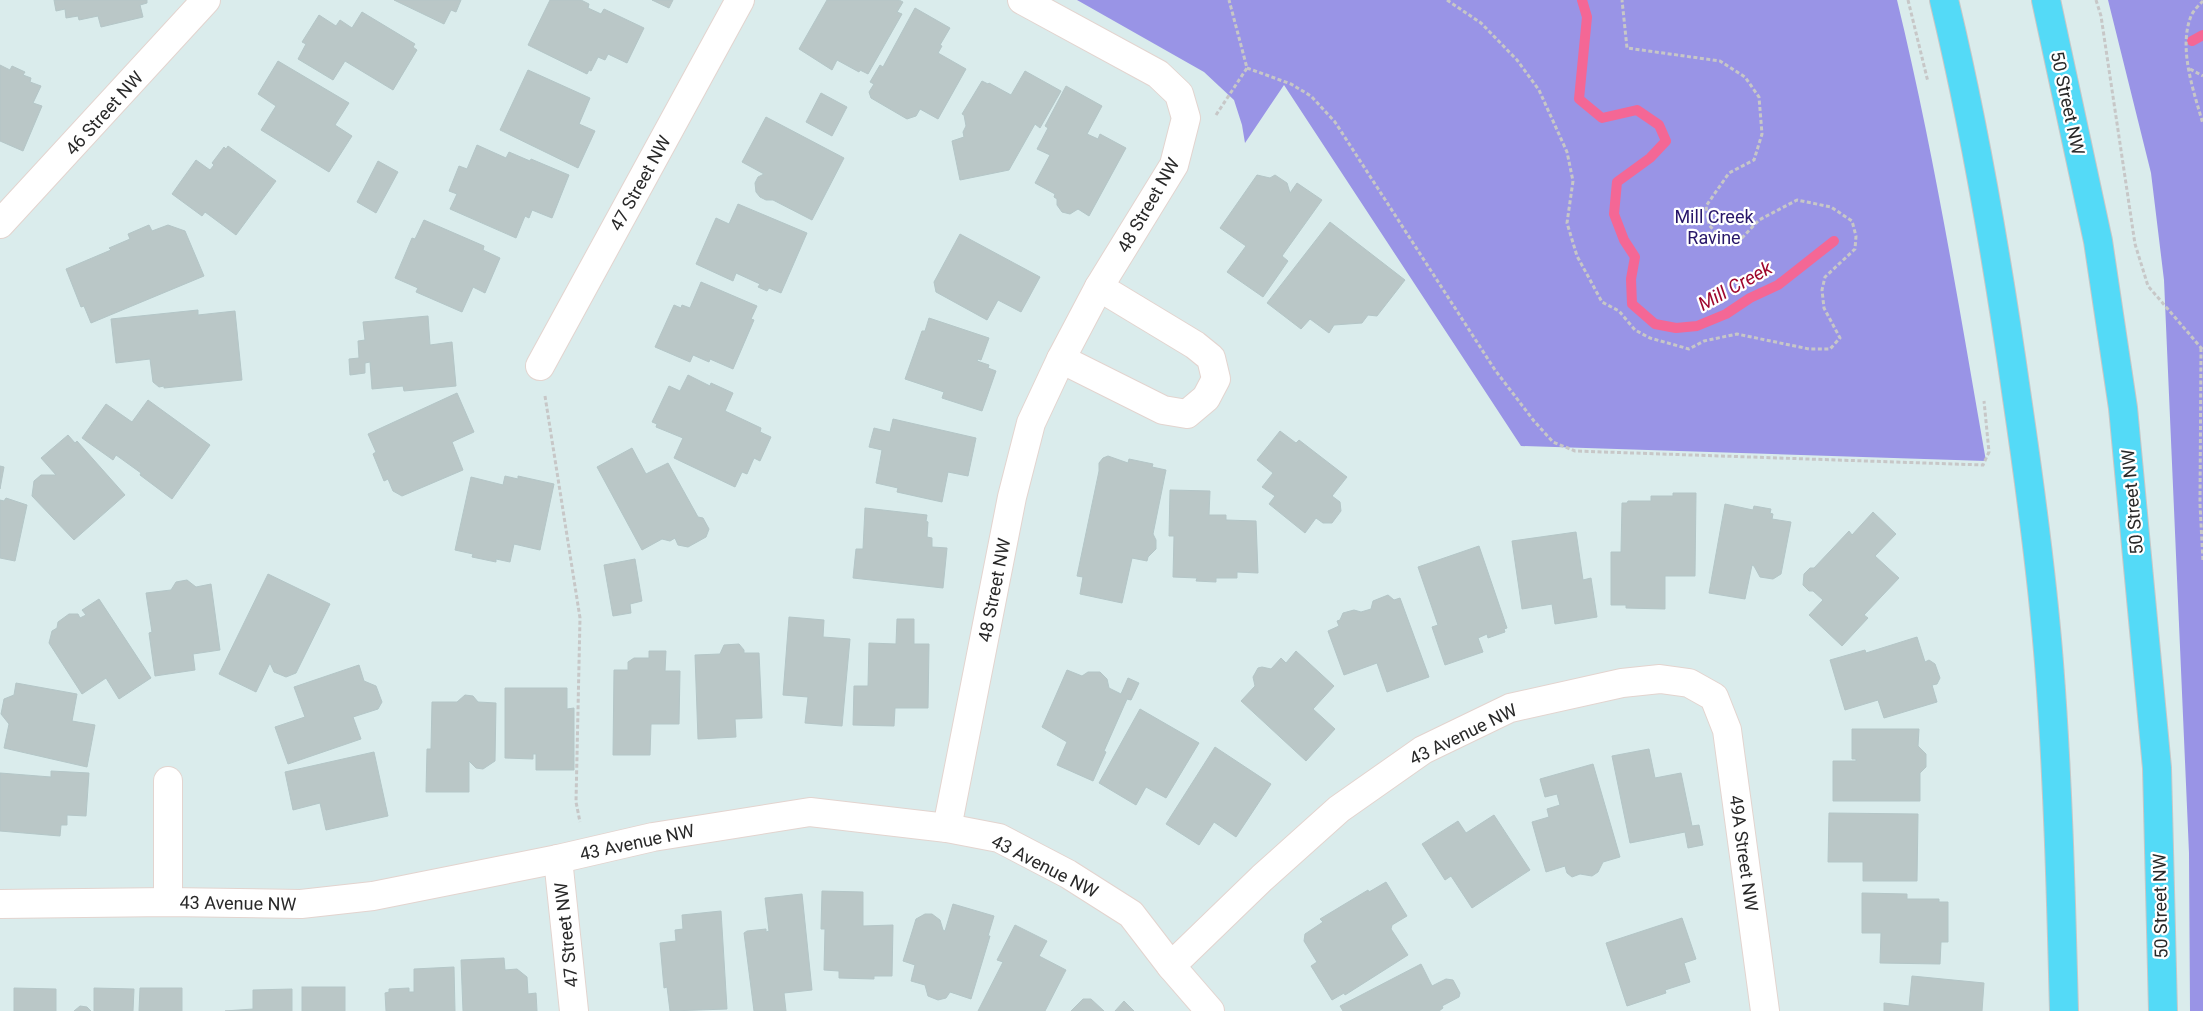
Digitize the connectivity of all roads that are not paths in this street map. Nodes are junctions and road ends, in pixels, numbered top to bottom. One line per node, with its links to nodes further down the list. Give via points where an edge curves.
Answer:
1 (206, 0): 6 (street, 46 Street NW)
2 (740, 0): 9 (street, 47 Street NW)
3 (1022, 0): 7 (street, 48 Street NW, via 1158,74 1179,94 1184,129 1174,165)
4 (1944, 0): 20 (main road, via 1967,94 2000,277 2028,472 2049,661)
5 (2046, 0): 21 (main road, 50 Street NW, via 2098,241 2124,408 2157,768)
6 (0, 224)
7 (1099, 287): 8 (street, 48 Street NW); 8 (street, via 1195,345 1210,358 1216,379 1206,398 1187,414 1163,410)
8 (1061, 359): 12 (street, 48 Street NW, via 1031,423 1012,497)
9 (540, 366)
10 (1714, 697): 16 (street, 43 Avenue NW, via 1689,683 1660,679 1622,683 1510,708 1423,750 1339,809); 19 (street, 49A Street NW, via 1727,730)
11 (168, 781): 14 (street, 43 Avenue NW)
12 (948, 828): 13 (street, 43 Avenue NW, via 810,812 653,837); 16 (street, 43 Avenue NW, via 1000,838 1068,874 1131,914)
13 (558, 859): 14 (street, 43 Avenue NW, via 373,896 301,904); 17 (street, 47 Street NW)
14 (168, 902): 15 (street, 43 Avenue NW)
15 (0, 904)
16 (1171, 966): 18 (street)
17 (574, 1011)
18 (1210, 1011)
19 (1765, 1011)
20 (2064, 1011)
21 (2163, 1011)

